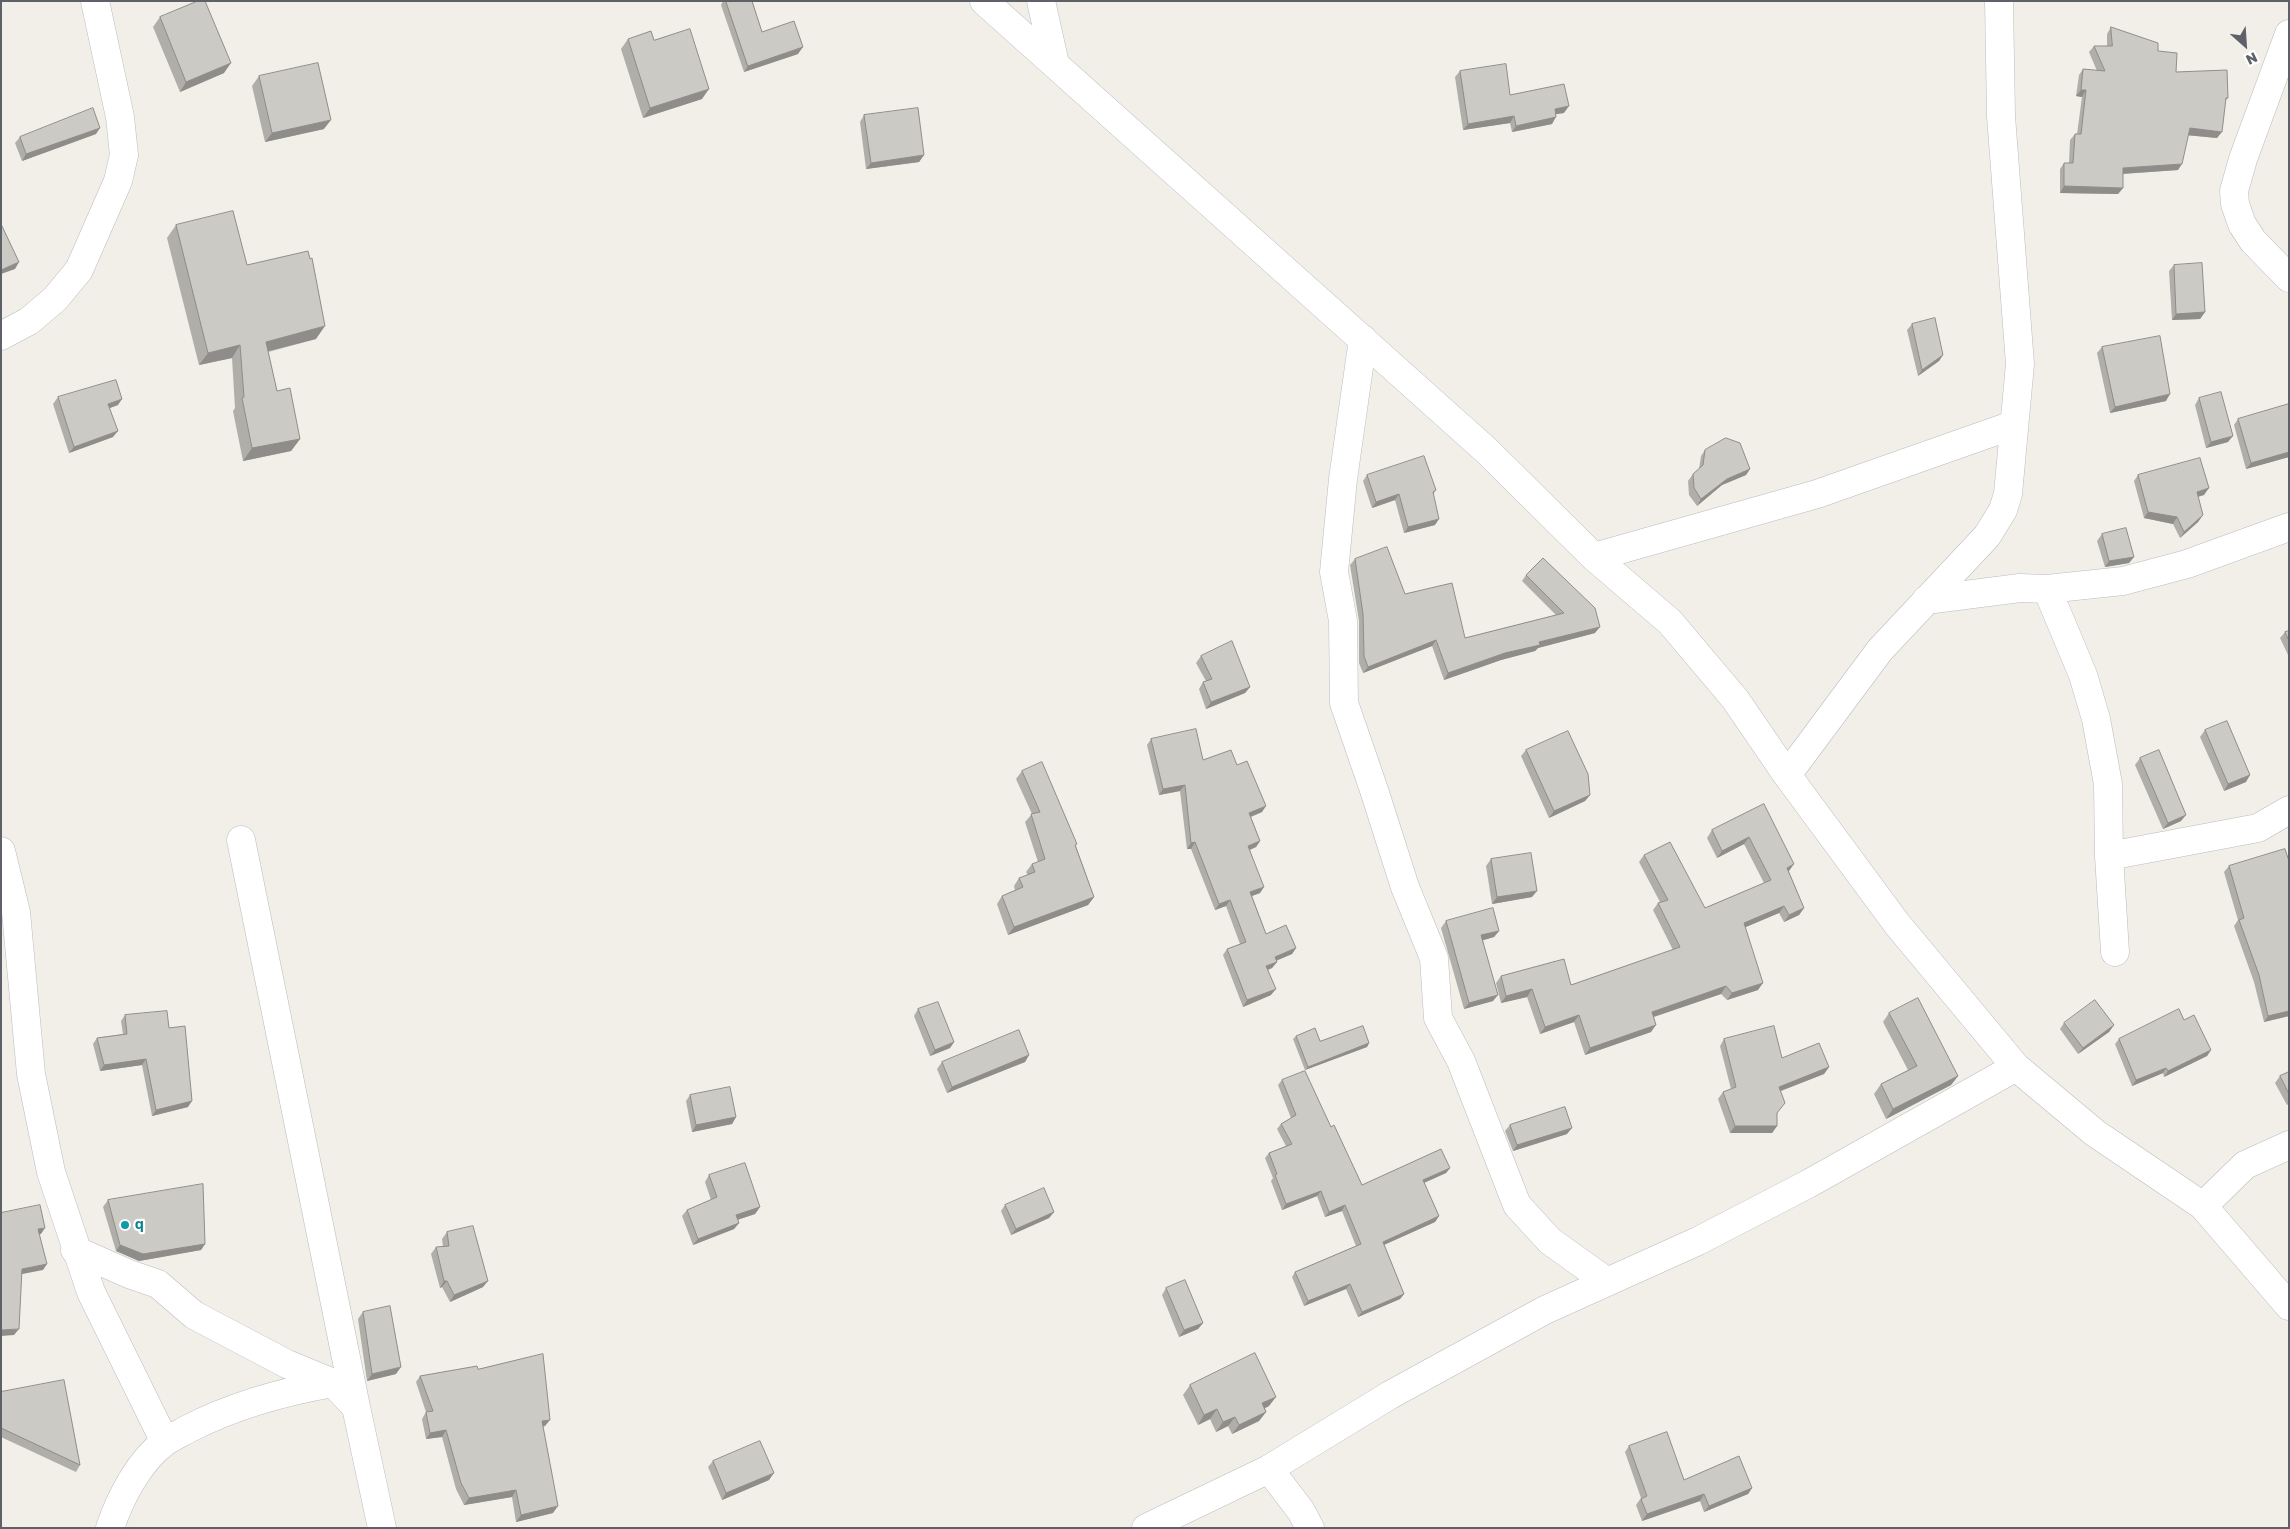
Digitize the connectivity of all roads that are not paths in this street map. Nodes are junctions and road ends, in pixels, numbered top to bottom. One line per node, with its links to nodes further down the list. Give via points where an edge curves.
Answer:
1 (95, 1): 8 (street, via 120,117 124,155 118,181 79,270 56,299 29,321)
2 (984, 1): 6 (street)
3 (1041, 1): 6 (street)
4 (1999, 1): 10 (street, via 2001,116 2020,364)
5 (2289, 34): 7 (street, via 2234,191 2242,224 2253,241)
6 (1055, 64): 9 (street)
7 (2289, 278)
8 (1, 336)
9 (1362, 339): 12 (street, via 1487,451); 25 (street, via 1334,572 1343,621 1344,703 1405,887 1434,958 1438,1018 1461,1061 1517,1205 1550,1241)
10 (2013, 425): 12 (street, via 1817,494); 14 (street, via 2004,510 1987,536)
11 (2289, 527): 13 (street, via 2187,564 2123,582)
12 (1594, 557): 15 (street, via 1670,622 1735,699)
13 (2047, 589): 14 (street, via 2020,588); 19 (street, via 2083,675 2096,719 2108,784)
14 (1926, 600): 15 (street, via 1880,650)
15 (1788, 775): 21 (street, via 1898,924)
16 (2289, 810): 19 (street, via 2258,828)
17 (241, 840): 28 (street)
18 (1, 851): 24 (street, via 16,912 31,1074 51,1172)
19 (2109, 856): 20 (street)
20 (2115, 952)
21 (2016, 1067): 23 (street, via 2095,1133); 25 (street, via 1698,1242)
22 (2289, 1145): 23 (street, via 2245,1164)
23 (2203, 1206): 26 (street)
24 (75, 1250): 27 (street, via 158,1284 194,1315 287,1364); 29 (street, via 91,1292)
25 (1606, 1281): 30 (street, via 1545,1310 1390,1395)
26 (2289, 1306)
27 (333, 1383): 28 (street); 29 (street, via 243,1404)
28 (356, 1407): 32 (street)
29 (165, 1442): 31 (street, via 146,1460 117,1508)
30 (1269, 1469): 33 (street); 34 (street)
31 (110, 1528)
32 (382, 1528)
33 (1146, 1528)
34 (1310, 1528)

